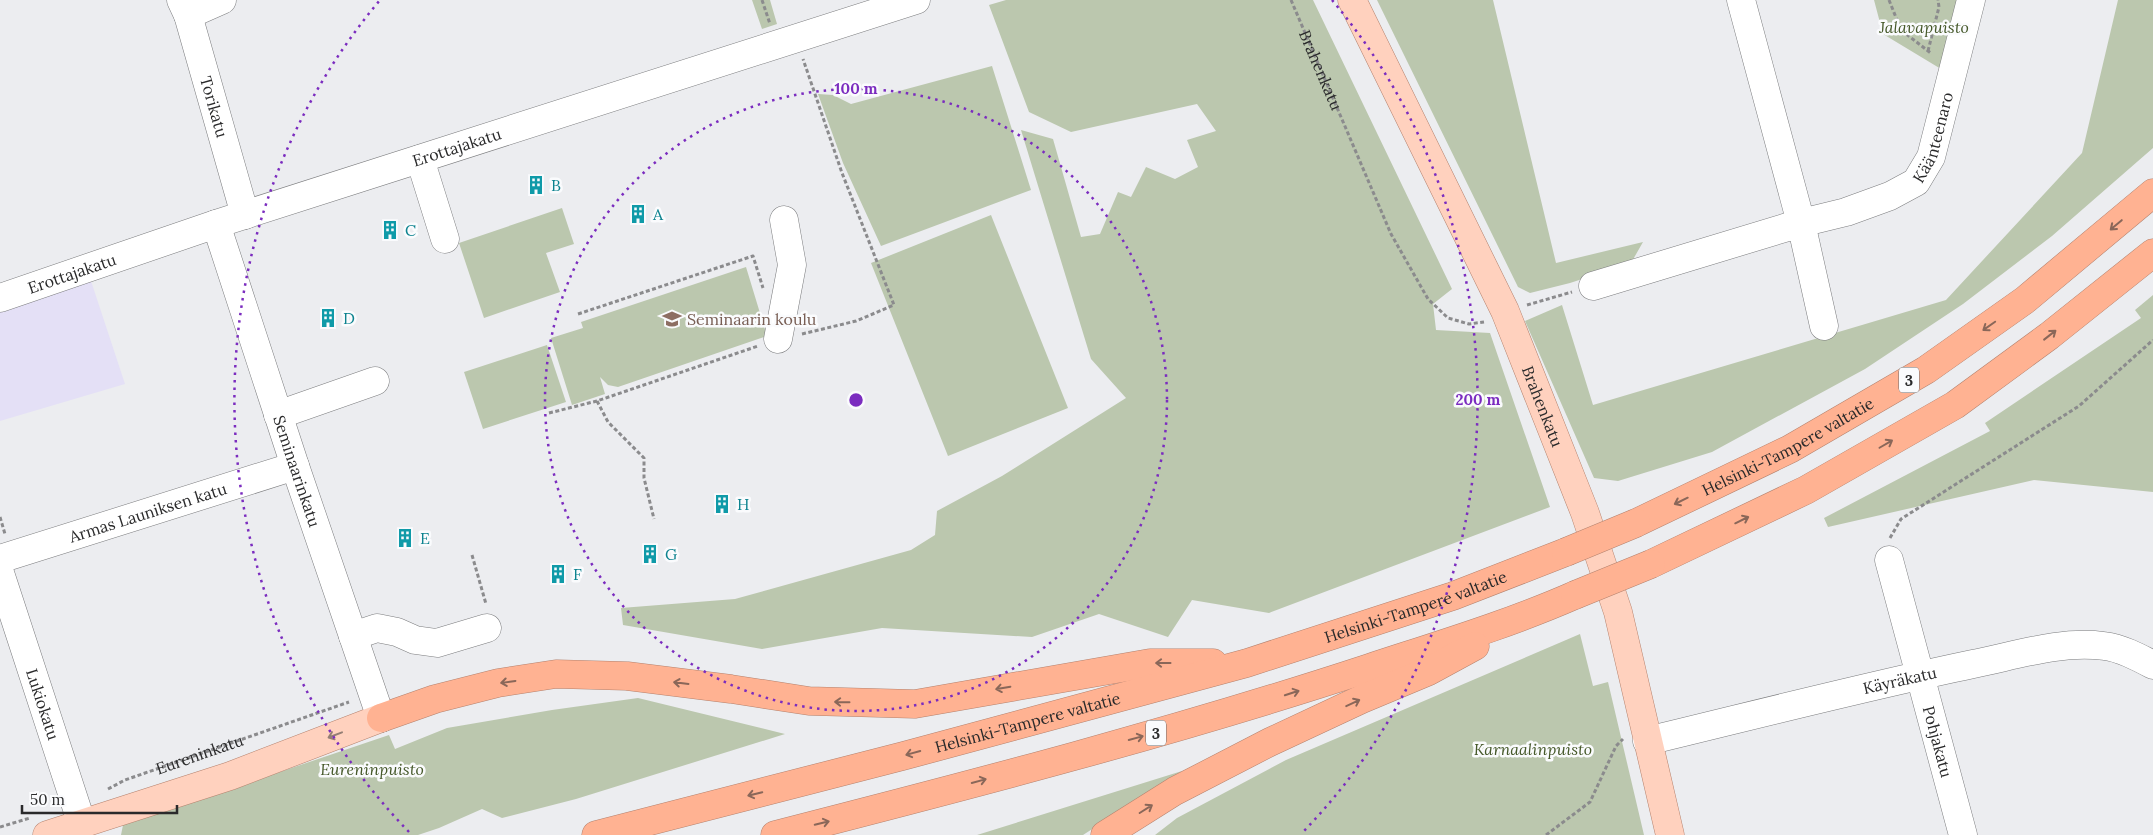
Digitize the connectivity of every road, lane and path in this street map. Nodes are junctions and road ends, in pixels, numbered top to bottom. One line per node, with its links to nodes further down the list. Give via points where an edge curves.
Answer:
1 (222, 0): 9 (street)
2 (916, 0): 13 (street, Erottajakatu)
3 (1291, 0): 25 (path, Brahenkatu, via 1392,234 1428,299 1448,318 1468,324)
4 (1352, 0): 25 (main road, Brahenkatu)
5 (1741, 0): 17 (street)
6 (1889, 0): 10 (path, via 1901,30)
7 (1938, 0): 10 (path)
8 (1970, 0): 12 (street, Käänteenaro)
9 (184, 8): 15 (street, Torikatu)
10 (1928, 51): 12 (path)
11 (802, 57): 27 (path, via 842,173 894,305 856,321)
12 (1953, 69): 17 (street, Käänteenaro, via 1931,157 1916,182 1873,203)
13 (420, 159): 15 (street, Erottajakatu); 19 (street)
14 (2153, 193): 42 (highway, Helsinki-Tampere valtatie / 3, one-way to 42, bridge, via 2025,300 1926,370 1790,449 1636,523 1566,552 1453,596)
15 (245, 215): 18 (street, Erottajakatu)
16 (784, 220): 27 (street, via 792,265)
17 (1801, 223): 21 (street, Käänteenaro); 26 (street)
18 (216, 224): 23 (street, Erottajakatu); 32 (street, Seminaarinkatu)
19 (445, 239)
20 (2153, 253): 39 (highway, 3, one-way to 20, bridge, via 1651,564 1806,490 1954,405 2049,336)
21 (1593, 286): 25 (path)
22 (764, 293): 24 (path, via 753,256)
23 (0, 298)
24 (578, 314)
25 (1495, 317): 46 (main road, Brahenkatu, via 1585,513 1615,603)
26 (1824, 326)
27 (778, 339): 30 (path)
28 (2153, 340): 37 (path, via 2079,406 1901,520 1888,540)
29 (375, 381): 32 (street)
30 (597, 401): 31 (path); 34 (path, via 608,422 644,458 644,478)
31 (549, 413)
32 (278, 415): 33 (street, Seminaarinkatu)
33 (295, 466): 36 (street, Armas Launiksen katu); 41 (street, Seminaarinkatu)
34 (654, 519)
35 (472, 555): 40 (path)
36 (0, 559)
37 (1889, 560): 44 (street, Pohjakatu)
38 (0, 573): 47 (street, Lukiokatu)
39 (1533, 614): 51 (highway, 3, one-way to 39, via 1282,697); 52 (highway, one-way to 39, via 1175,791 1278,738 1429,671)
40 (488, 620): 41 (street, via 437,643 377,628)
41 (353, 636): 45 (street, Seminaarinkatu)
42 (1247, 663): 45 (highway, one-way to 45, via 1150,663 916,704 809,701 627,676 556,674 498,683 435,699); 50 (highway, Helsinki-Tampere valtatie / 3, one-way to 50)
43 (2153, 665): 44 (street, Käyräkatu, via 2129,653 2104,646 2076,646)
44 (1920, 676): 46 (street, Käyräkatu); 55 (street, Pohjakatu)
45 (377, 706): 47 (main road, Eureninkatu, one-way to 47, via 230,776); 47 (path, Eureninkatu, via 125,780 103,794)
46 (1638, 737): 53 (path, via 1616,746 1590,802); 54 (main road, Brahenkatu)
47 (81, 821): 48 (main road, Eureninkatu)
48 (43, 825): 49 (path)
49 (0, 827)
50 (596, 835)
51 (775, 835)
52 (1105, 835)
53 (1546, 835)
54 (1670, 835)
55 (1963, 835)

